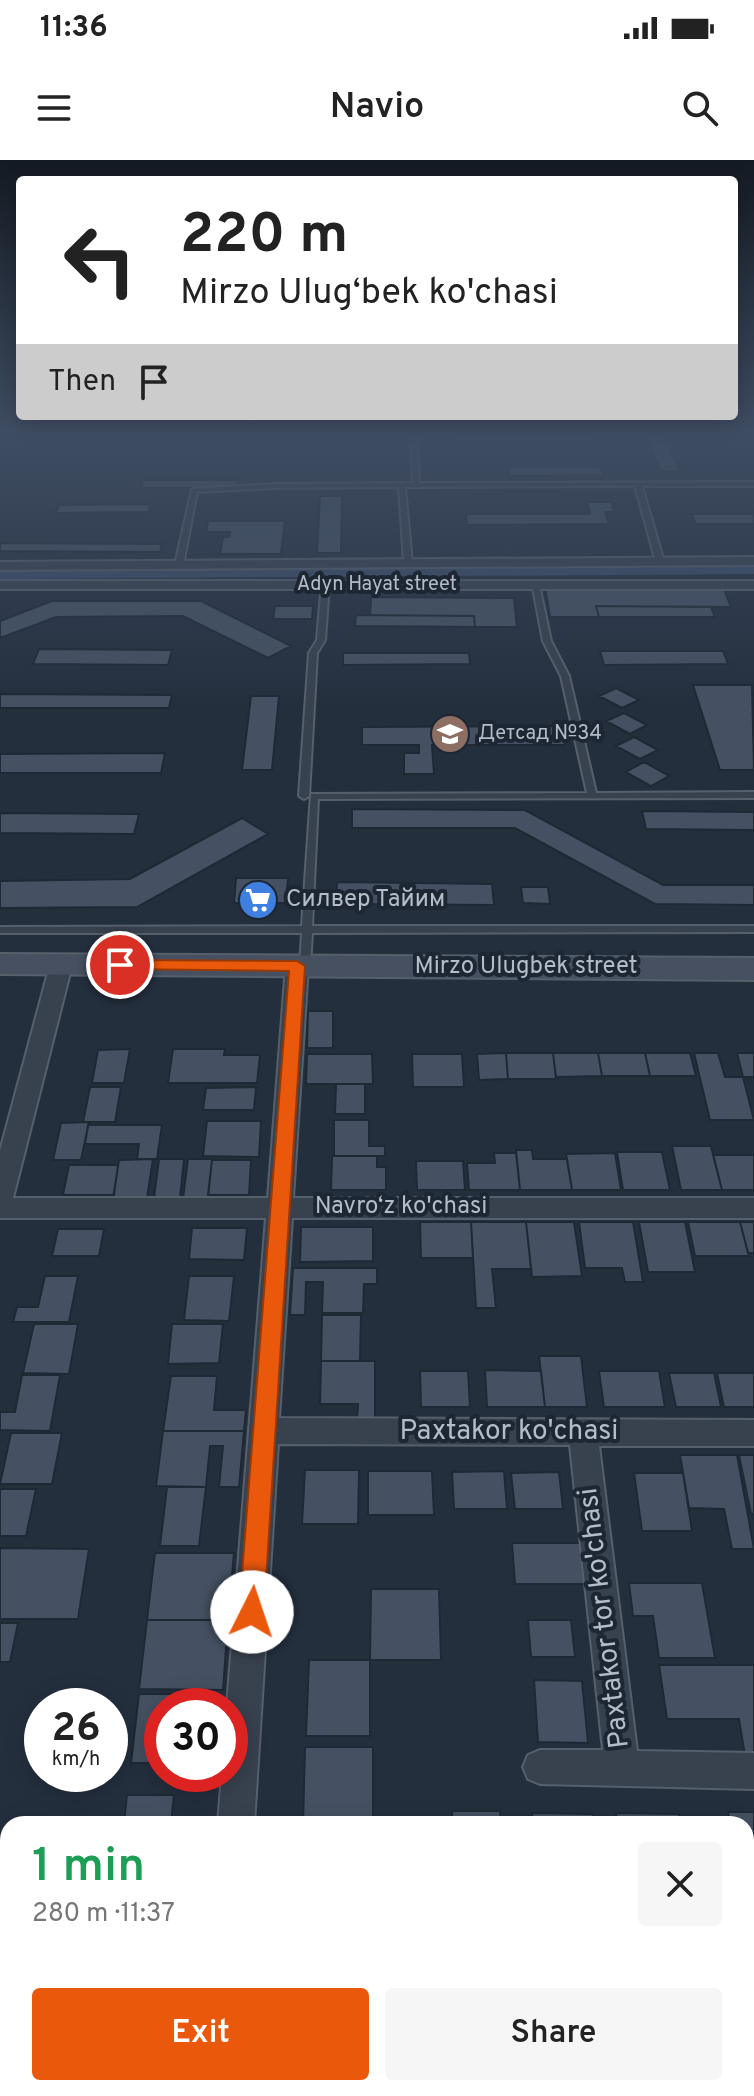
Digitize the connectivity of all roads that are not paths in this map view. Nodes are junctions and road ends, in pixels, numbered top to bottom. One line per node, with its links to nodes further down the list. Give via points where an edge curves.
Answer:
1 (187, 523): 7 (lane)
2 (405, 523): 5 (lane)
3 (649, 523): 4 (lane)
4 (660, 562): 5 (street, Adyn Hayat street); 6 (street, Adyn Hayat street)
5 (408, 563): 7 (street, Adyn Hayat street)
6 (753, 564)
7 (179, 565): 8 (street, Adyn Hayat street)
8 (0, 566)
9 (0, 585): 10 (street, Adyn Hayat street)
10 (325, 585): 11 (street, Adyn Hayat street); 14 (lane, via 321,640 313,653)
11 (535, 585): 12 (street, Adyn Hayat street); 15 (lane, via 547,641 563,669)
12 (754, 585)
13 (754, 795): 15 (lane)
14 (304, 796)
15 (592, 796): 18 (lane, via 314,796)
16 (754, 929): 18 (lane)
17 (0, 930): 18 (lane)
18 (306, 930): 21 (lane)
19 (0, 964): 20 (main road, Mirzo Ulugbek street)
20 (61, 965): 21 (main road, Mirzo Ulugbek street); 23 (street)
21 (301, 966): 22 (main road, Mirzo Ulugbek street); 24 (street)
22 (754, 969)
23 (0, 1198)
24 (281, 1207): 25 (street, Navro‘z ko'chasi); 26 (street, Navro‘z ko'chasi); 27 (street)
25 (0, 1208)
26 (754, 1208)
27 (265, 1431): 28 (street, Paxtakor ko'chasi); 33 (street)
28 (583, 1432): 29 (street, Paxtakor ko'chasi); 31 (street, Paxtakor tor ko'chasi)
29 (754, 1433)
30 (540, 1767): 31 (street)
31 (622, 1768): 32 (street, Paxtakor tor ko'chasi)
32 (754, 1771)
33 (237, 1816)

